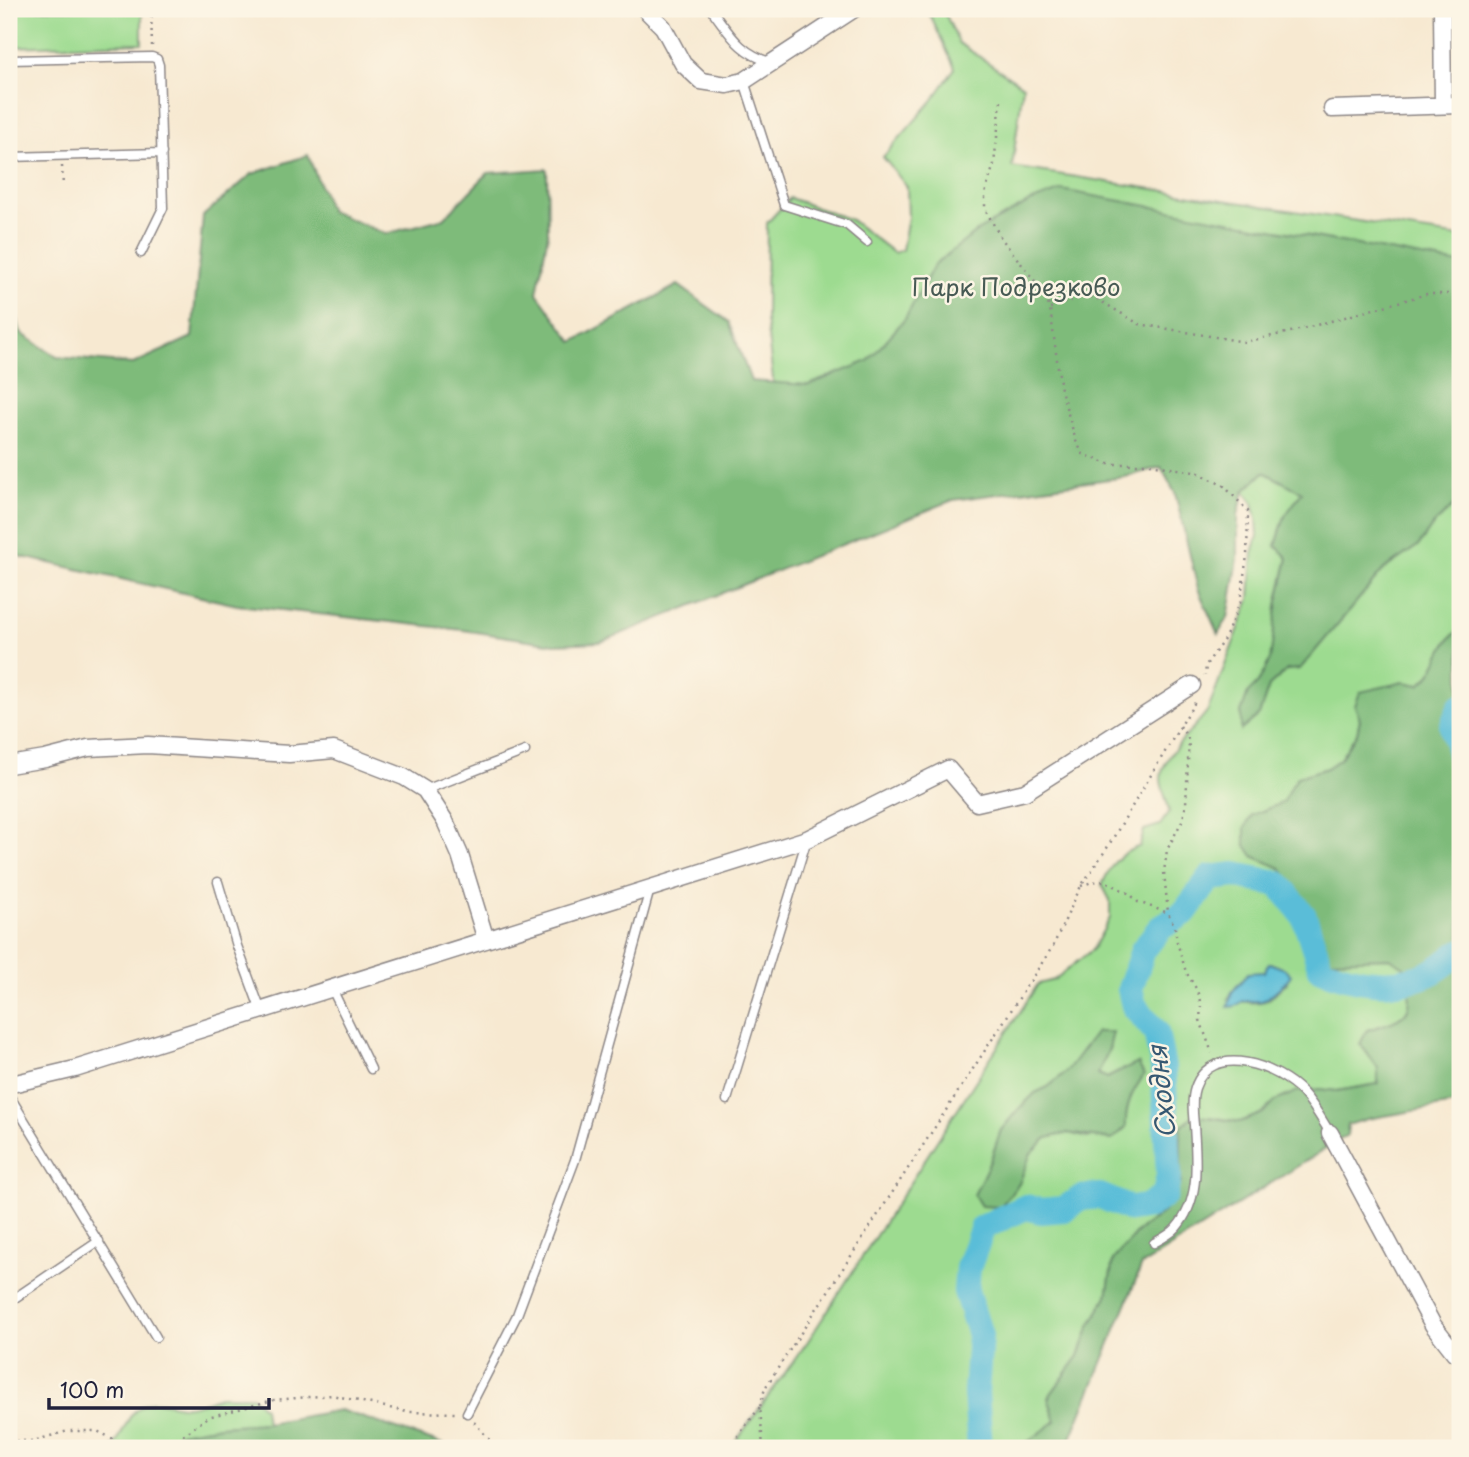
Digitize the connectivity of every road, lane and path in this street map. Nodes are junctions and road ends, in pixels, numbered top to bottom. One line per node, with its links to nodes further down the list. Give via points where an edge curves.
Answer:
1 (151, 9): 6 (path)
2 (645, 9): 9 (street, via 663,27 683,64 701,81 727,85)
3 (711, 9): 8 (lane, via 741,48)
4 (854, 9): 8 (street)
5 (1442, 9): 12 (street)
6 (152, 57): 7 (lane); 14 (lane, via 159,65)
7 (9, 60)
8 (772, 62): 9 (street)
9 (744, 81): 20 (lane, via 784,205 847,225)
10 (1001, 101): 23 (path, via 985,209)
11 (1460, 105): 12 (street)
12 (1443, 106): 13 (street)
13 (1332, 109)
14 (162, 153): 15 (lane); 21 (lane, via 163,208)
15 (9, 157)
16 (62, 170): 18 (path)
17 (11, 172): 19 (path, via 11,189)
18 (63, 187)
19 (15, 189)
20 (867, 242)
21 (141, 253)
22 (1460, 294): 23 (path, via 1427,294 1245,342 1139,324 1094,297)
23 (1050, 308): 24 (path, via 1061,390 1083,454 1108,464 1151,464 1199,473 1224,486 1248,511 1240,602)
24 (1198, 689): 25 (path); 29 (street, via 1025,792 977,803 948,769)
25 (1180, 726): 31 (path); 33 (path, via 1189,740 1186,804 1167,850)
26 (524, 751): 28 (lane)
27 (9, 765): 28 (street, via 88,748 148,745 289,754 334,750)
28 (425, 790): 34 (street, via 460,855)
29 (807, 839): 32 (street); 41 (lane)
30 (218, 882): 36 (lane)
31 (1081, 886): 33 (path, via 1105,881 1138,902); 48 (path, via 1053,946 765,1388)
32 (650, 889): 34 (street); 49 (lane, via 575,1160 517,1315)
33 (1168, 912): 37 (path, via 1186,972 1197,990 1200,1020)
34 (486, 940): 35 (street)
35 (332, 989): 36 (street); 38 (lane)
36 (261, 1011): 39 (street, via 75,1069)
37 (1217, 1065): 42 (lane, via 1234,1061 1282,1075 1303,1093); 44 (lane, via 1202,1074 1195,1089 1195,1190 1175,1230)
38 (371, 1069)
39 (9, 1082)
40 (9, 1095): 43 (lane)
41 (727, 1100)
42 (1330, 1133): 47 (street, via 1433,1325)
43 (99, 1241): 45 (lane); 46 (lane)
44 (1154, 1243)
45 (9, 1302)
46 (156, 1337)
47 (1460, 1356)
48 (760, 1407): 54 (path); 55 (path)
49 (467, 1413): 52 (path, via 407,1412 332,1395 274,1400 208,1417); 53 (path)
50 (9, 1441): 51 (path, via 33,1441 68,1431 97,1432)
51 (142, 1448)
52 (166, 1448)
53 (498, 1448)
54 (729, 1448)
55 (763, 1448)

